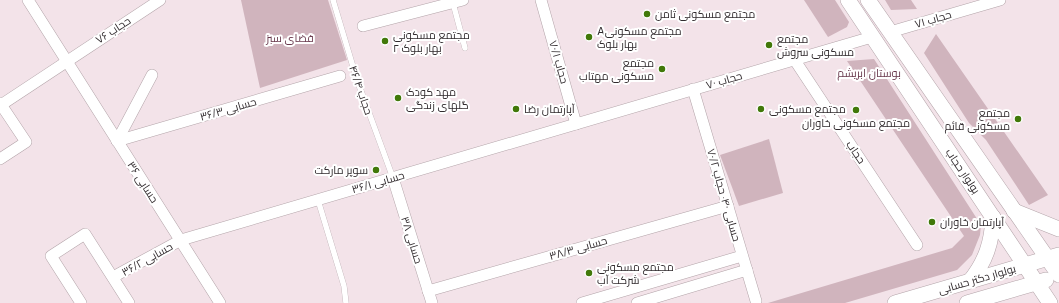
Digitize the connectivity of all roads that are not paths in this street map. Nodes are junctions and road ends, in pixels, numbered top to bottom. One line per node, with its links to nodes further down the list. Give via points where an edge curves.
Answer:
1 (28, 0): 14 (street, حسابی ۳۶)
2 (160, 0): 14 (street, حجاب ۷۶)
3 (333, 0): 22 (lane, حجاب ۴۶/۴, via 357,80)
4 (541, 0): 19 (street, حجاب ۷۰/۱)
5 (848, 0): 11 (main road, بولوار حجاب)
6 (868, 0): 10 (main road, بولوار حجاب)
7 (1000, 0): 10 (street, حجاب ۷۱)
8 (458, 1): 9 (street); 12 (lane)
9 (363, 26)
10 (890, 32): 25 (main road, بولوار حجاب)
11 (872, 36): 13 (street, حجاب ۷۰); 26 (main road, بولوار حجاب)
12 (466, 48)
13 (794, 59): 17 (street, حجاب ۷۰); 29 (street, حجاب)
14 (66, 61): 18 (street, حجاب ۷۶); 20 (street, حسابی ۳۶)
15 (152, 74): 20 (street)
16 (340, 76): 20 (street, حسابی ۳۶/۳)
17 (693, 89): 19 (street, حجاب ۷۰); 24 (street, حسابی ۴۰- حجاب ۷۰/۲)
18 (0, 104): 21 (street, via 26,142)
19 (576, 124): 22 (street, حسابی ۳۶/۱)
20 (117, 141): 28 (street, حسابی ۳۶)
21 (0, 159)
22 (393, 178): 23 (street, حسابی ۳۶/۱); 38 (street, حسابی ۳۸)
23 (318, 200): 28 (street, حسابی ۳۶/۱); 43 (lane, via 344,286)
24 (728, 206): 30 (street, حسابی ۴۰- حجاب ۷۰/۲); 38 (street, حسابی ۳۸/۳)
25 (1014, 211): 27 (main road); 31 (main road, بولوار حجاب)
26 (993, 216): 32 (main road, بولوار حجاب); 36 (main road, via 993,234 988,251 981,267)
27 (1059, 229)
28 (181, 240): 35 (street, حسابی ۳۶/۲); 42 (street, حسابی ۳۶)
29 (918, 245)
30 (742, 256): 33 (street, حسابی ۴۰- حجاب ۷۰/۲); 45 (street)
31 (1054, 257): 32 (main road, بولوار دکتر حسابی); 34 (main road, بولوار حجاب)
32 (1026, 265): 36 (main road, بولوار دکتر حسابی); 37 (main road, بولوار حجاب)
33 (747, 270): 39 (street, حسابی ۴۰- حجاب ۷۰/۲); 46 (street)
34 (1059, 276): 37 (main road, بولوار دکتر حسابی)
35 (113, 277): 40 (street, via 85,234 51,256); 41 (street)
36 (970, 281): 47 (main road, بولوار دکتر حسابی)
37 (1037, 282): 48 (main road, بولوار دکتر حسابی); 49 (main road, بولوار حجاب)
38 (428, 291): 44 (street, حسابی ۳۸)
39 (756, 301)
40 (81, 303)
41 (129, 303)
42 (220, 303)
43 (346, 303)
44 (432, 303)
45 (582, 303)
46 (637, 303)
47 (895, 303)
48 (967, 303)
49 (1050, 303)

